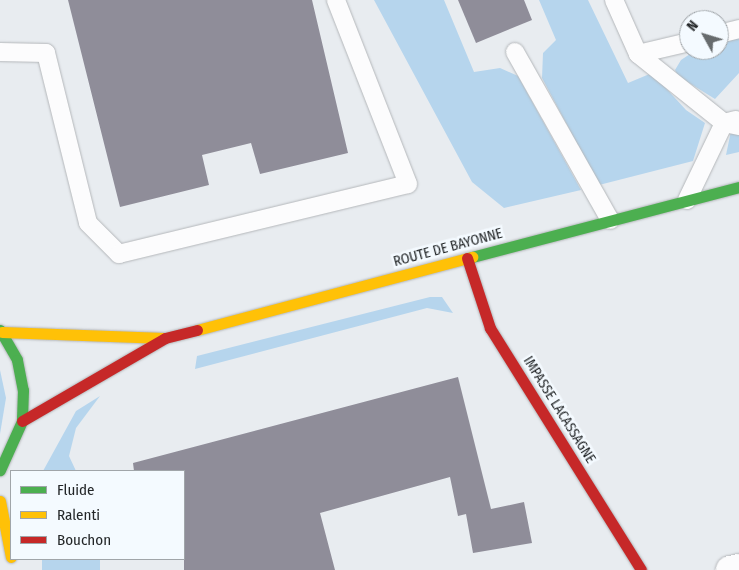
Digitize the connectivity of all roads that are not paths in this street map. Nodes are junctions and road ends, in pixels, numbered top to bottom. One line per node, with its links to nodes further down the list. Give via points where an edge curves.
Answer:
1 (336, 0): 4 (lane, via 408,184 119,254 88,223 46,53)
2 (614, 0): 6 (lane)
3 (679, 44): 6 (lane)
4 (0, 52)
5 (516, 52): 10 (lane)
6 (638, 54): 7 (lane)
7 (734, 123): 9 (lane)
8 (739, 187): 9 (main road, ROUTE DE BAYONNE)
9 (686, 200): 10 (main road, ROUTE DE BAYONNE)
10 (610, 220): 11 (main road, ROUTE DE BAYONNE)
11 (467, 258): 13 (main road, ROUTE DE BAYONNE); 19 (main road, IMPASSE LACASSAGNE, via 490,328)
12 (1, 331): 13 (main road, ROUTE DE BAYONNE); 14 (main road, via 17,360 23,390)
13 (165, 338): 14 (main road, ROUTE DE BAYONNE)
14 (22, 421): 15 (main road, via 12,451)
15 (0, 470)
16 (0, 501): 17 (main road)
17 (10, 553)
18 (739, 568): 20 (street)
19 (641, 570)
20 (730, 570)

